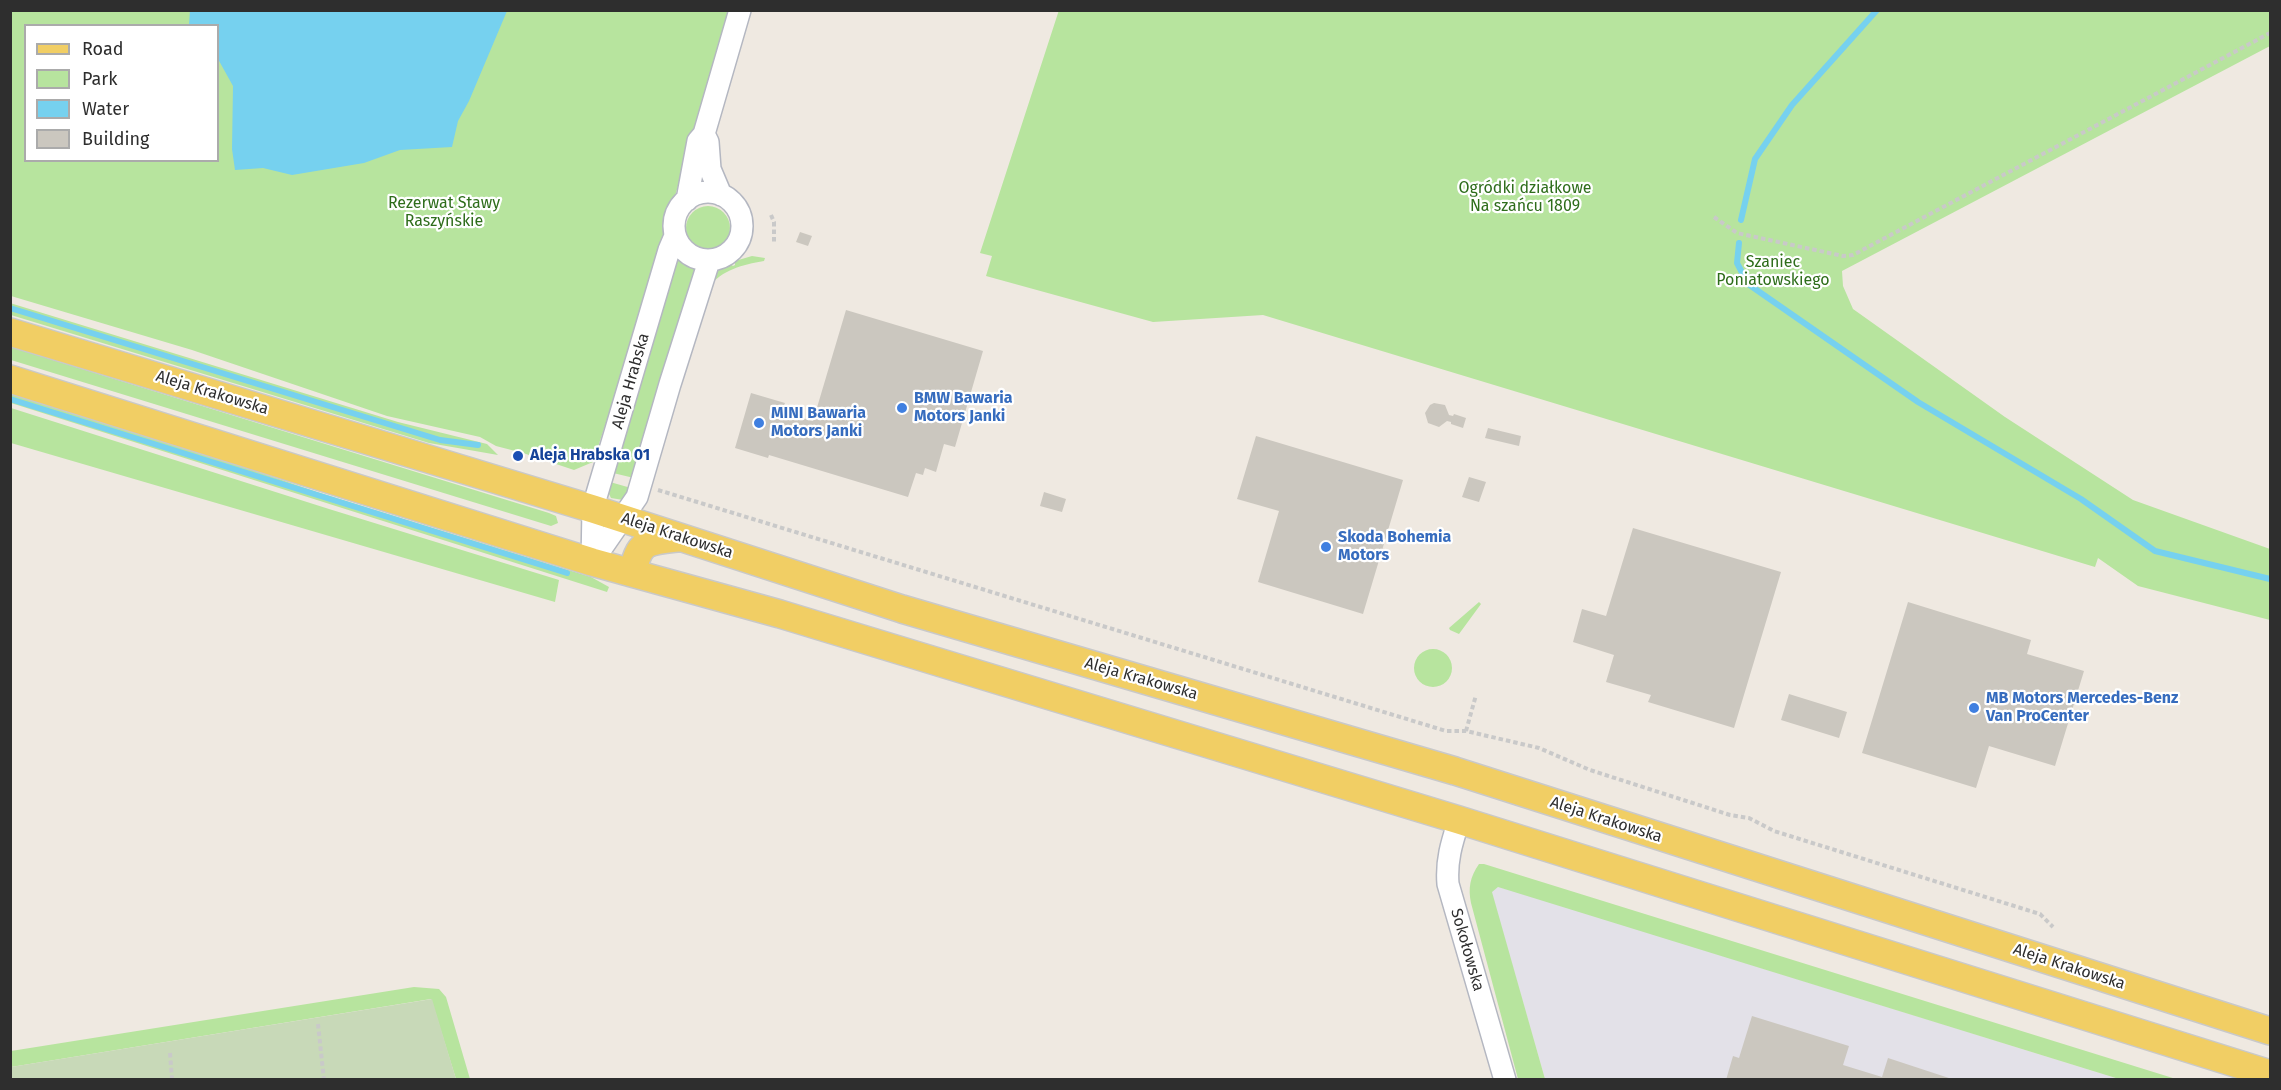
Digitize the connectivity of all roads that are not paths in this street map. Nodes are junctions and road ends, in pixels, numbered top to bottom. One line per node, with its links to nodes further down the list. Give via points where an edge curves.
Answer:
1 (740, 10): 2 (street)
2 (704, 135): 3 (street, via 710,169); 4 (street, via 695,150)
3 (721, 195): 4 (street, via 704,193); 6 (street, via 738,211 741,236 732,251)
4 (687, 200): 5 (street, via 676,215)
5 (675, 236): 6 (street, via 690,255); 9 (street, Aleja Hrabska)
6 (709, 261): 10 (street, via 637,497)
7 (10, 332): 9 (main road, Aleja Krakowska)
8 (10, 379): 12 (main road)
9 (593, 509): 10 (main road, Aleja Krakowska); 12 (street, Aleja Hrabska)
10 (622, 518): 11 (main road, Aleja Krakowska); 12 (street)
11 (678, 538): 13 (main road, via 653,540 643,546); 15 (main road, Aleja Krakowska, via 902,609 1455,771)
12 (592, 562): 13 (main road)
13 (633, 573): 14 (main road)
14 (1459, 820): 16 (main road); 17 (street, Sokołowska, via 1450,848 1448,884)
15 (2271, 1031)
16 (2271, 1074)
17 (1505, 1080)

